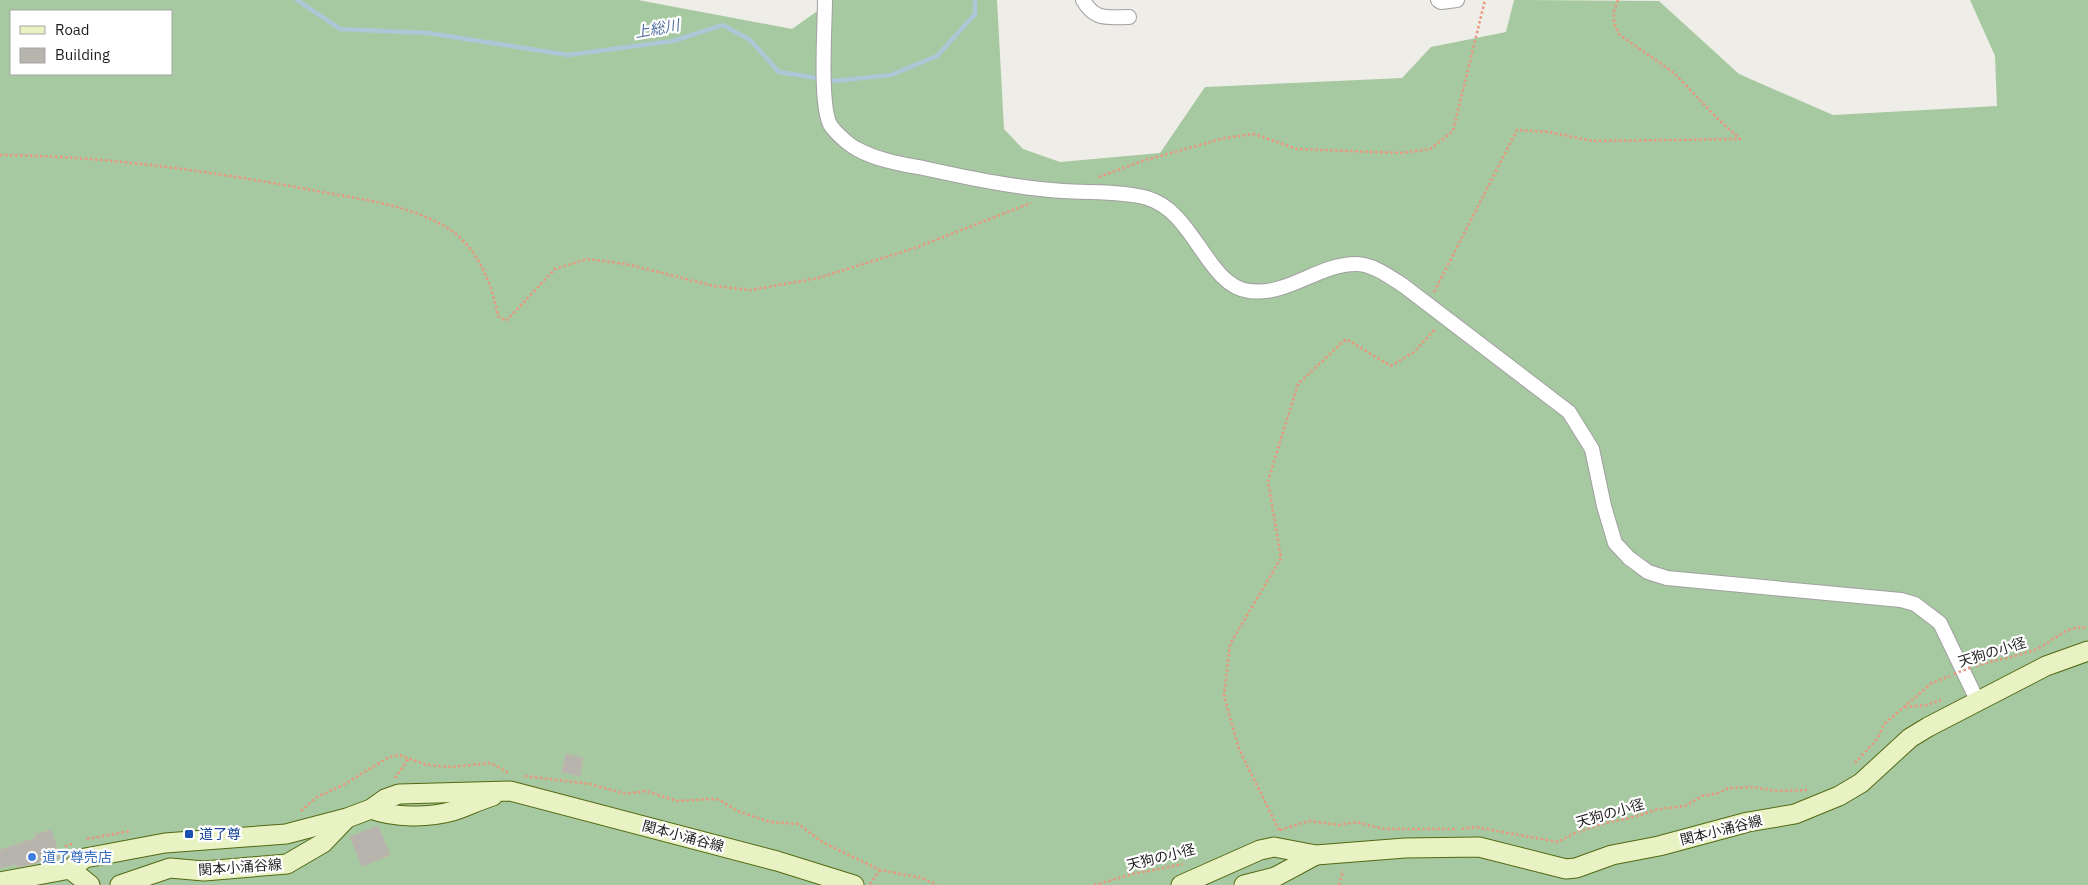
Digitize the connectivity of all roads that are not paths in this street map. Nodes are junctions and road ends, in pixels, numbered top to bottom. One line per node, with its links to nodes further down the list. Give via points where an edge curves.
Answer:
1 (825, 0): 7 (street, via 825,104 830,125 856,149 883,160 968,178 1158,202 1176,213 1231,285 1247,291 1278,290 1336,268 1356,264 1379,270 1569,412 1592,449 1615,543 1648,572 1667,578 1901,600 1915,604 1940,623)
2 (1083, 0): 5 (street, via 1090,11 1102,17)
3 (1438, 0): 4 (street)
4 (1457, 0)
5 (1129, 17)
6 (2088, 651): 7 (main road, 関本小涌谷線, via 2046,666)
7 (1978, 702): 9 (main road, 関本小涌谷線, via 1910,738 1872,775 1839,796 1795,814 1612,855 1576,868 1566,869 1479,847 1405,848)
8 (347, 818): 10 (main road, 関本小涌谷線, via 286,834 165,843 85,858); 13 (main road, 関本小涌谷線, via 323,843 287,864 204,871 170,868); 14 (main road, 関本小涌谷線, via 399,794 510,791 777,861)
9 (1316, 855): 15 (main road, 関本小涌谷線, via 1274,847 1260,850); 16 (main road, 関本小涌谷線, via 1275,877)
10 (70, 869): 11 (main road, 関本小涌谷線); 12 (main road)
11 (0, 882)
12 (90, 885)
13 (120, 885)
14 (854, 885)
15 (1180, 885)
16 (1244, 885)

